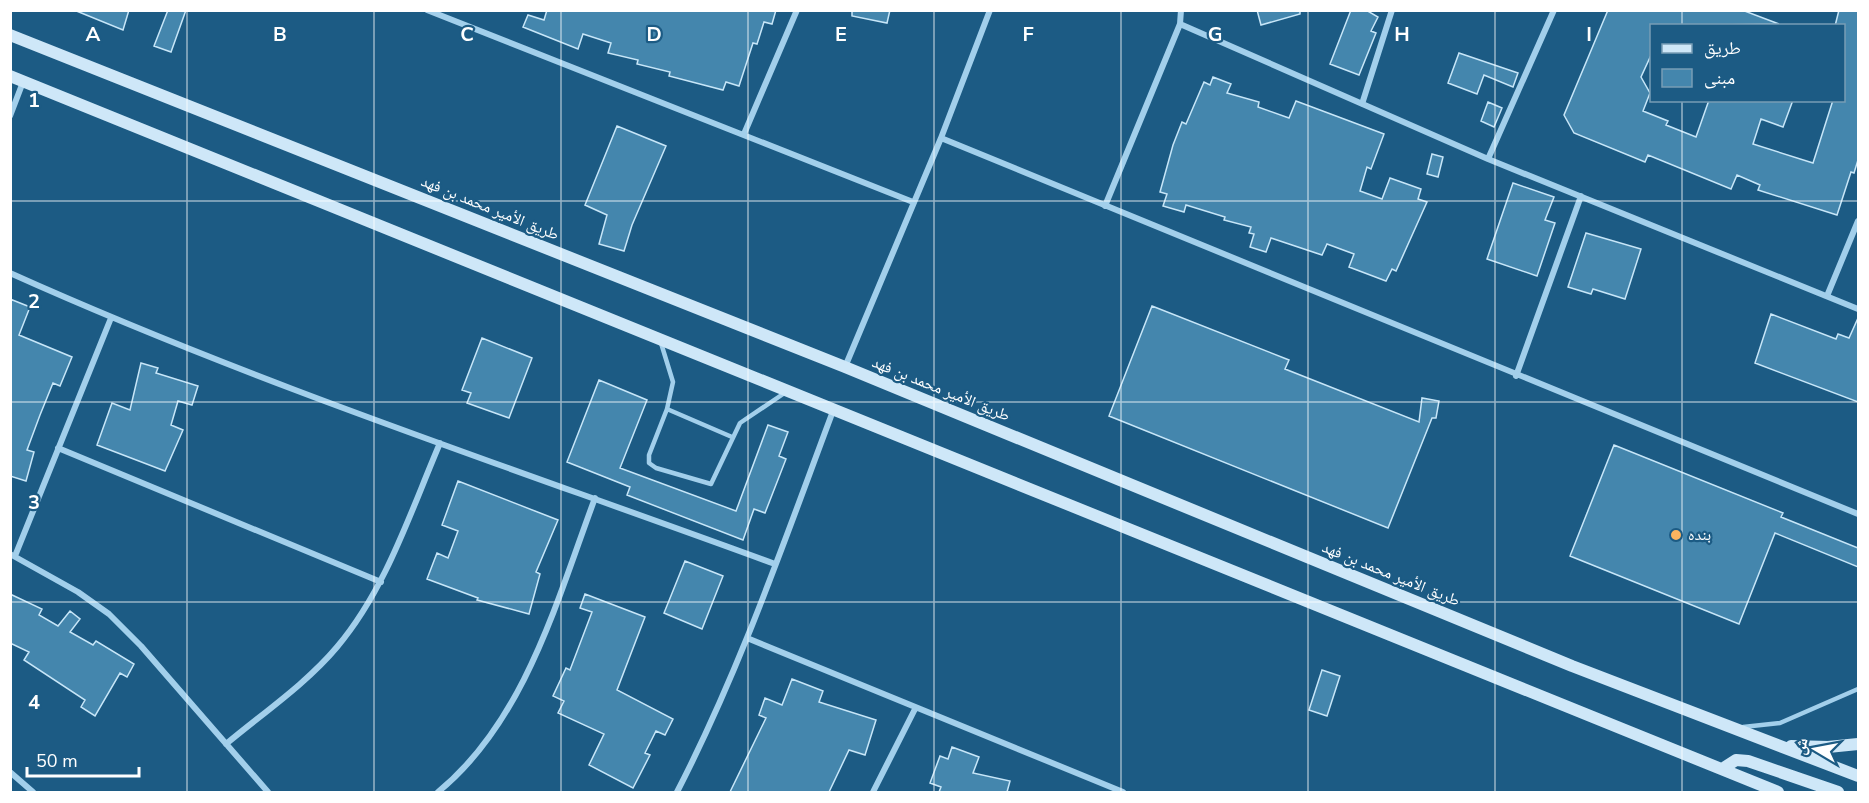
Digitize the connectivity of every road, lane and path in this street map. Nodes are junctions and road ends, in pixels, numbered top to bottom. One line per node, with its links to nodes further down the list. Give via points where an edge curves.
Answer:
1 (427, 10): 13 (street)
2 (797, 10): 13 (street)
3 (990, 10): 14 (street)
4 (1181, 10): 7 (street)
5 (1392, 10): 11 (street)
6 (1554, 10): 15 (street)
7 (1180, 24): 11 (street); 18 (street)
8 (10, 35): 25 (street, طريق الأمير محمد بن فهد)
9 (10, 76): 10 (street)
10 (23, 81): 12 (street); 24 (street)
11 (1362, 104): 15 (street)
12 (10, 116)
13 (744, 134): 17 (street)
14 (941, 138): 17 (street); 18 (street)
15 (1488, 159): 16 (street)
16 (1581, 196): 21 (street); 26 (street)
17 (912, 202): 25 (street)
18 (1105, 206): 26 (street)
19 (1858, 220): 21 (street)
20 (10, 273): 23 (street)
21 (1827, 296): 22 (street)
22 (1858, 309)
23 (111, 318): 31 (street); 32 (street)
24 (660, 340): 27 (street); 28 (lane, via 673,382)
25 (845, 367): 41 (street, طريق الأمير محمد بن فهد, via 1572,666)
26 (1516, 376): 34 (street)
27 (786, 392): 29 (street); 30 (lane, via 750,413)
28 (667, 410): 30 (lane); 30 (lane, via 649,455 656,468 711,484)
29 (833, 411): 36 (street); 45 (street)
30 (732, 436)
31 (440, 443): 33 (street); 37 (street)
32 (58, 448): 35 (street); 37 (street)
33 (595, 498): 36 (street); 51 (street, via 533,665 494,729 453,780)
34 (1858, 514)
35 (13, 555): 42 (street, via 109,614)
36 (775, 564): 38 (street)
37 (381, 582): 42 (street, via 336,649)
38 (747, 638): 40 (street); 52 (street)
39 (1858, 689): 41 (lane, via 1780,723 1752,728)
40 (915, 709): 53 (street); 54 (street)
41 (1730, 726): 44 (street, طريق الأمير محمد بن فهد)
42 (226, 744): 50 (street)
43 (1858, 744): 44 (street)
44 (1781, 746): 47 (street, طريق الأمير محمد بن فهد)
45 (1722, 769): 48 (street); 57 (street, via 1736,760 1748,760)
46 (10, 772): 49 (street)
47 (1858, 776)
48 (1758, 784): 55 (lane); 56 (street)
49 (33, 792)
50 (268, 792)
51 (438, 792)
52 (677, 792)
53 (873, 792)
54 (1123, 792)
55 (1769, 792)
56 (1778, 792)
57 (1838, 792)

